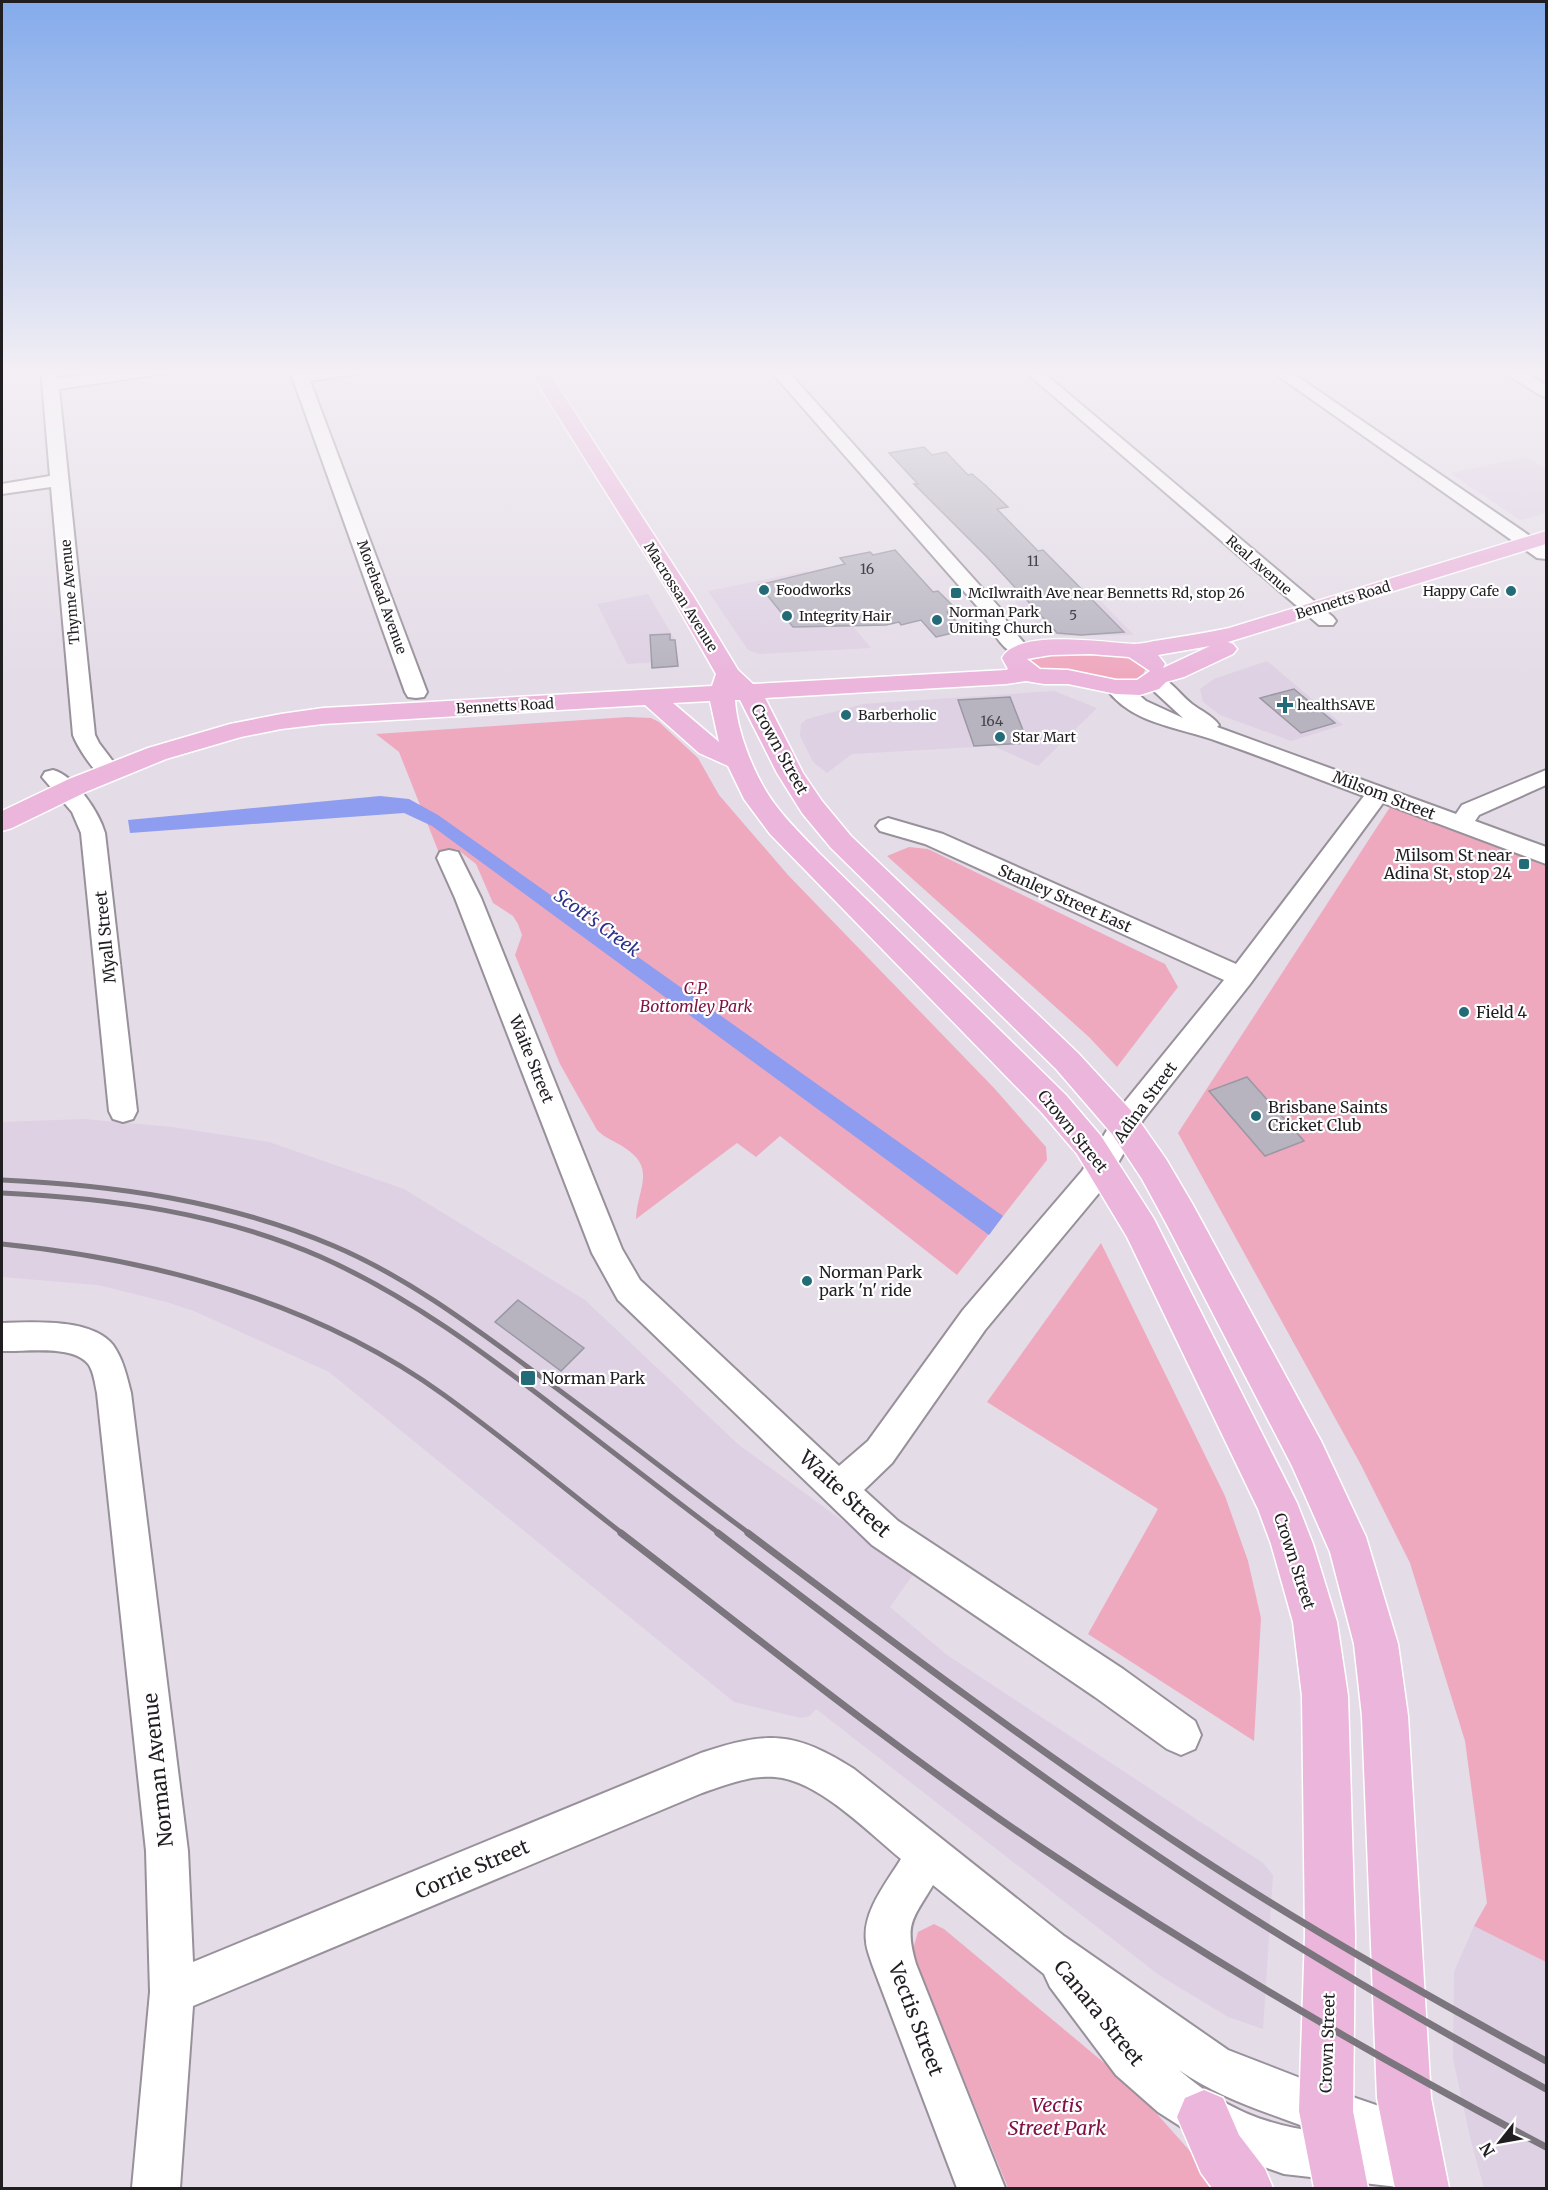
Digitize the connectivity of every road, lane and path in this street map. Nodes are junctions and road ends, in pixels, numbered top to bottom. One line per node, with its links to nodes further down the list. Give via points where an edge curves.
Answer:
1 (59, 470): 7 (street, Thynne Avenue)
2 (335, 470): 19 (street, Morehead Avenue)
3 (602, 470): 16 (main road, Macrossan Avenue, via 683,597)
4 (867, 470): 10 (street)
5 (1149, 470): 11 (street, Real Avenue)
6 (1418, 470): 9 (street)
7 (60, 480): 8 (street); 25 (street, Thynne Avenue, via 84,735)
8 (2, 489)
9 (1533, 552): 11 (main road, Bennetts Road)
10 (992, 611): 12 (street); 14 (street)
11 (1319, 615): 13 (main road, Bennetts Road, via 1218,638); 15 (main road, Bennetts Road, via 1211,654)
12 (1047, 648): 13 (main road, Bennetts Road); 14 (main road, Bennetts Road)
13 (1136, 651): 15 (main road, via 1152,663)
14 (1020, 660): 16 (main road, Bennetts Road, via 921,663); 17 (main road, Bennetts Road, via 1006,677); 18 (main road, Bennetts Road, via 1040,676)
15 (1156, 679): 18 (main road, Bennetts Road, via 1134,687); 23 (street, Milsom Street, via 1182,707)
16 (725, 684): 19 (main road, Bennetts Road); 20 (main road, Bennetts Road); 21 (main road, Bennetts Road); 24 (main road, Crown Street, via 723,709)
17 (846, 687): 20 (main road, Bennetts Road); 22 (main road, via 822,703)
18 (1117, 687): 23 (street, Milsom Street, via 1124,697 1158,715 1186,727)
19 (416, 692): 25 (main road, Bennetts Road, via 254,706 189,723)
20 (748, 693): 22 (main road, Crown Street)
21 (653, 699): 24 (main road, via 708,747); 25 (main road, Bennetts Road, via 284,720)
22 (783, 718): 37 (main road, Crown Street, via 794,780 841,842 1067,1061)
23 (1222, 735): 28 (street, Milsom Street)
24 (740, 762): 38 (main road, Crown Street, via 756,798 775,822 1054,1104)
25 (104, 764): 27 (main road, Bennetts Road)
26 (1546, 777): 31 (street, via 1470,810)
27 (60, 784): 29 (main road, Bennetts Road); 30 (main road, Bennetts Road); 36 (street, Myall Street, via 88,816 93,833)
28 (1379, 793): 31 (street, Milsom Street); 35 (street, Adina Street)
29 (2, 804)
30 (2, 822)
31 (1462, 824): 33 (street, Milsom Street)
32 (888, 826): 35 (street, Stanley Street East, via 934,839)
33 (1546, 856)
34 (449, 858): 40 (street, Waite Street, via 489,933 592,1180 608,1253 629,1290)
35 (1241, 977): 37 (street, Adina Street)
36 (123, 1111)
37 (1124, 1125): 38 (street, Adina Street); 48 (main road, Crown Street, via 1180,1215 1307,1454 1351,1551 1366,1602 1385,1716 1402,2075)
38 (1102, 1165): 40 (street, Adina Street, via 974,1320 880,1452); 47 (main road, Crown Street, via 1141,1229 1276,1503 1315,1622 1325,1696)
39 (2, 1337): 45 (street, Norman Avenue, via 86,1344 100,1355 110,1378 161,1790 168,1861)
40 (838, 1489): 41 (street, Waite Street, via 885,1533)
41 (1181, 1735)
42 (775, 1755): 43 (street, Canara Street, via 824,1772); 45 (street, Corrie Street, via 701,1773)
43 (928, 1853): 44 (street, Canara Street); 50 (street, Vectis Street, via 890,1918 887,1940)
44 (1049, 1951): 46 (street, Canara Street, via 1132,2059); 47 (street, Canara Street, via 1212,2066 1253,2084)
45 (172, 1992): 49 (street, Norman Avenue)
46 (1204, 2117): 47 (street, Canara Street, via 1265,2146); 51 (main road, via 1220,2154)
47 (1333, 2152): 48 (street, Canara Street)
48 (1416, 2164)
49 (156, 2188)
50 (981, 2188)
51 (1246, 2188)

